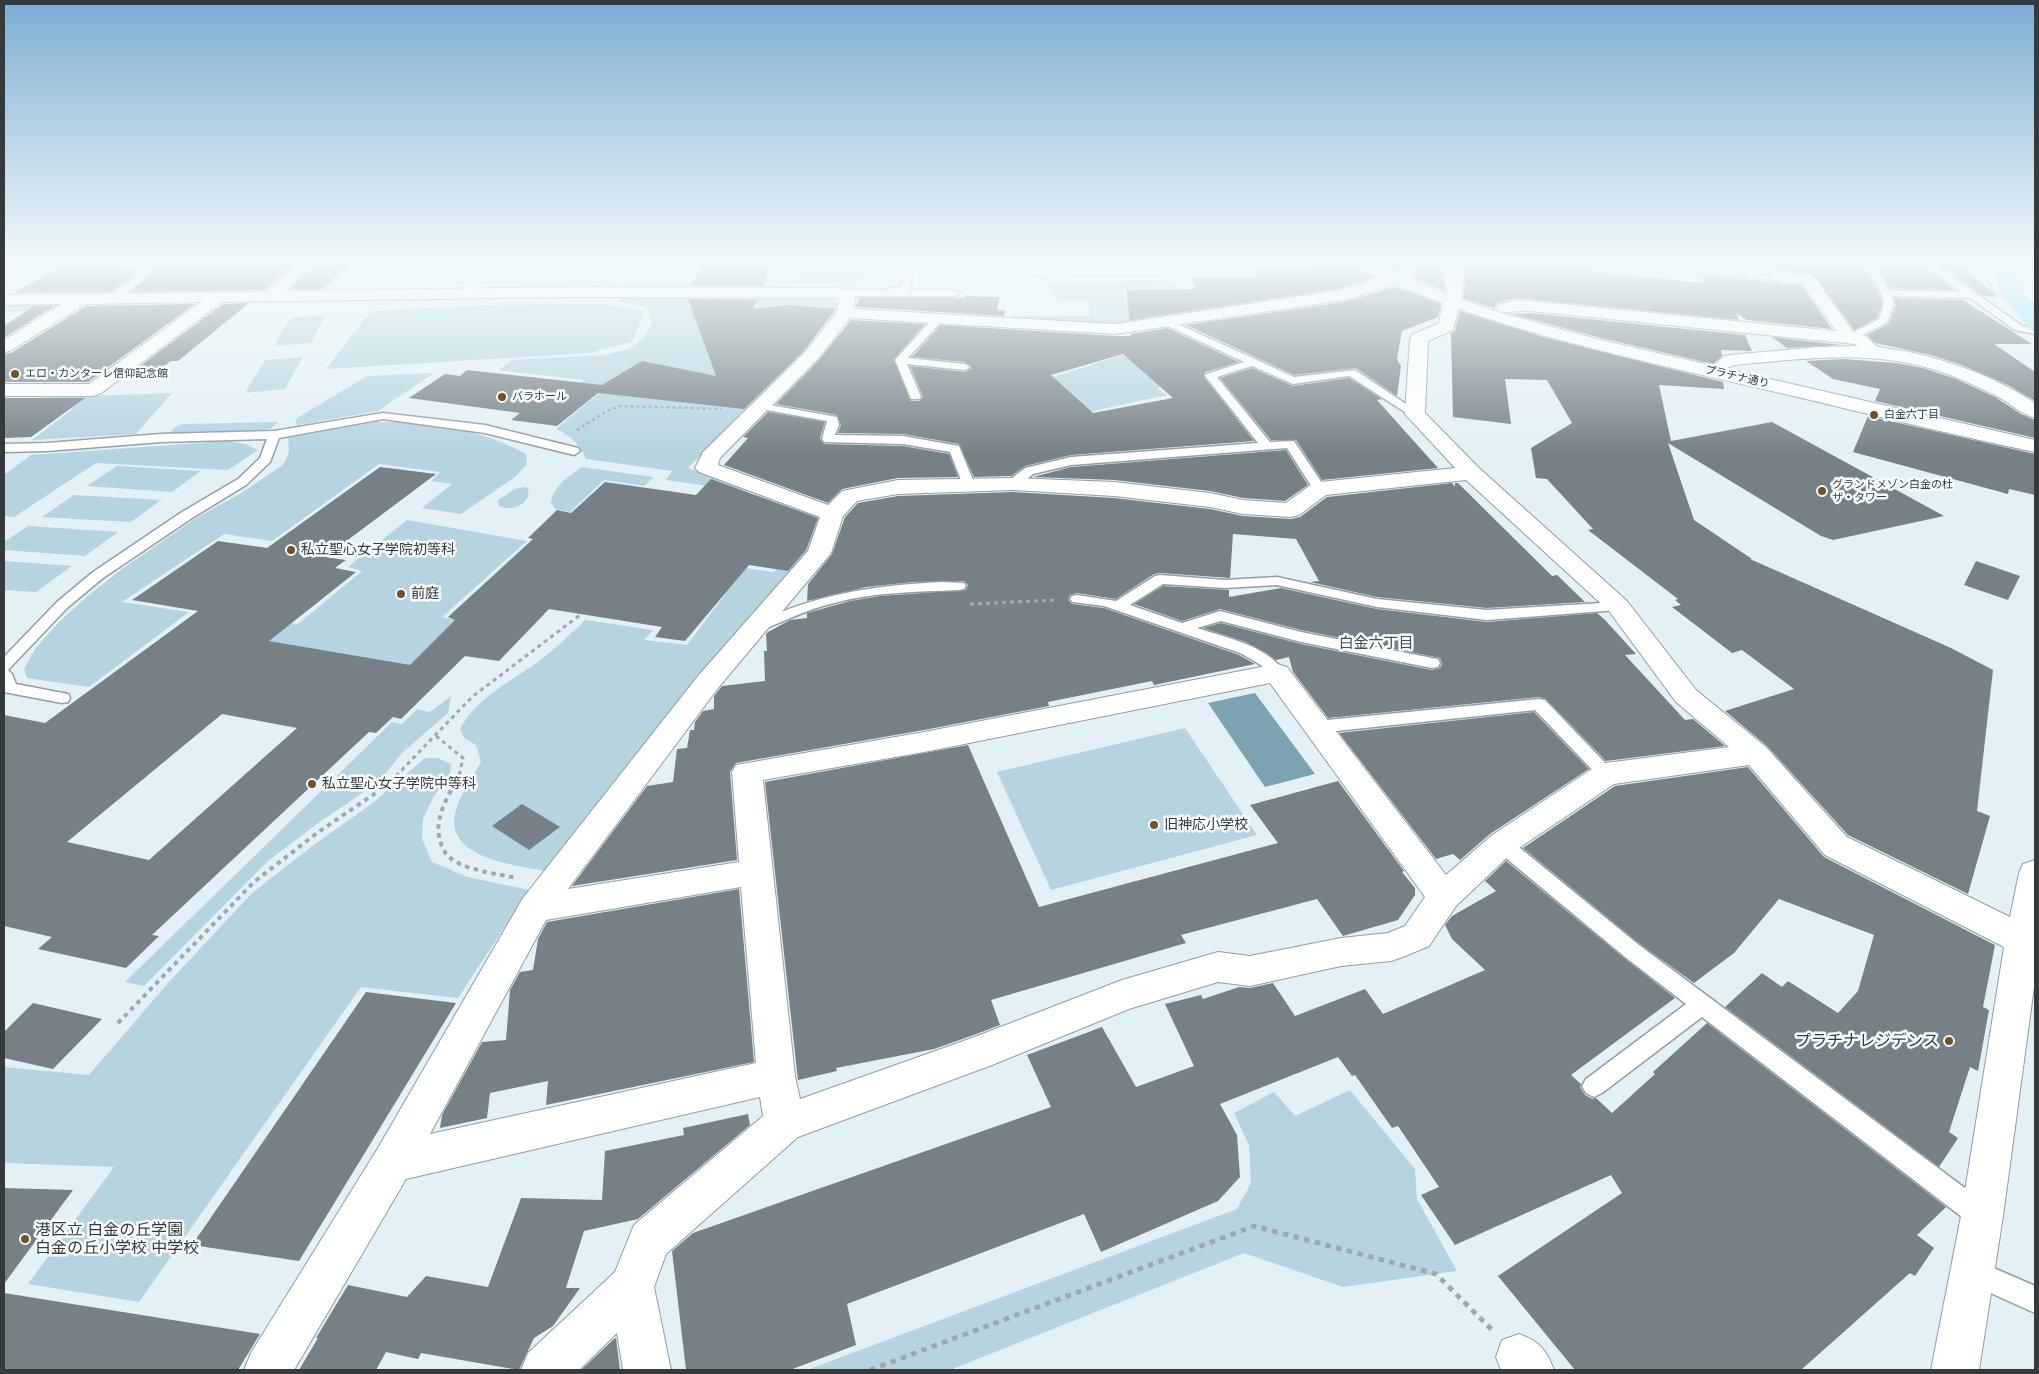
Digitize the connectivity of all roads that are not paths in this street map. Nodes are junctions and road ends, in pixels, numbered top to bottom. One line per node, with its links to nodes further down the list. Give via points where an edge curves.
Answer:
1 (38, 326): 18 (street)
2 (178, 326): 24 (street, via 93,390)
3 (828, 326): 26 (street, via 811,356)
4 (931, 326): 20 (lane)
5 (1058, 326): 6 (street, via 1115,330)
6 (1140, 326)
7 (1176, 326): 21 (lane)
8 (1447, 326): 28 (street, via 1419,338)
9 (1527, 326): 32 (street, プラチナ通り)
10 (1567, 326): 22 (street, プラチナ通り)
11 (1731, 326): 17 (street)
12 (1841, 326): 17 (street)
13 (1874, 326): 17 (lane)
14 (2017, 326): 15 (lane)
15 (2020, 328): 16 (lane)
16 (2035, 331)
17 (1849, 338): 19 (street, via 1860,339)
18 (4, 347)
19 (1872, 352): 22 (street, via 1730,360); 27 (street, via 1951,369 2019,400)
20 (900, 360): 23 (lane); 25 (lane)
21 (1254, 362): 28 (lane, via 1293,381 1351,372); 31 (lane, via 1210,376)
22 (1724, 364): 29 (street, プラチナ通り)
23 (965, 367)
24 (4, 390)
25 (915, 397)
26 (761, 405): 37 (lane, via 833,418 834,425 828,439 903,440 955,449); 39 (street, via 710,456 706,468)
27 (2035, 412)
28 (1415, 414): 35 (street)
29 (2035, 433)
30 (274, 434): 33 (lane); 34 (lane, via 383,416 485,429); 47 (lane, via 266,459 242,482 98,575 62,605)
31 (1267, 446): 36 (lane, via 1070,461 1029,471); 38 (lane, via 1290,444)
32 (2035, 446)
33 (4, 448)
34 (574, 451)
35 (1471, 473): 38 (street); 43 (street)
36 (1013, 484): 37 (street); 38 (street, via 1114,489 1243,507 1291,510)
37 (969, 485): 39 (street, via 898,487 850,496)
38 (1320, 489)
39 (832, 514): 44 (street, via 819,553)
40 (960, 586): 44 (lane, via 877,591 840,598 816,603)
41 (1076, 599): 42 (lane)
42 (1118, 606): 43 (lane, via 1160,579 1225,584 1277,581 1377,603 1487,616); 45 (lane)
43 (1618, 606): 52 (street, via 1686,696)
44 (754, 628): 58 (street, via 708,682)
45 (1182, 628): 46 (lane, via 1220,616 1301,637); 48 (lane, via 1246,650 1266,661)
46 (1432, 663)
47 (4, 666)
48 (1277, 673): 51 (street); 55 (street, via 924,742 747,772)
49 (4, 674): 50 (lane, via 9,688)
50 (62, 698)
51 (1317, 727): 53 (lane, via 1539,704); 57 (street)
52 (1756, 754): 53 (street); 59 (street, via 1836,846)
53 (1606, 774): 54 (street)
54 (1502, 844): 57 (street); 60 (lane)
55 (757, 872): 58 (street); 61 (street)
56 (2035, 873): 59 (street)
57 (1444, 897): 63 (street, via 1417,936 1392,947 1341,952 1250,971 1218,967 1122,996 979,1053)
58 (535, 908): 64 (street)
59 (2027, 953): 65 (street)
60 (1702, 1004): 62 (lane); 65 (lane)
61 (776, 1076): 63 (street); 64 (street)
62 (1594, 1086)
63 (784, 1123): 67 (street, via 649,1240)
64 (393, 1162): 69 (street)
65 (1982, 1216): 66 (street)
66 (1971, 1271): 68 (lane); 72 (street)
67 (632, 1287): 70 (street); 71 (street)
68 (2035, 1300)
69 (268, 1370)
70 (545, 1370)
71 (647, 1370)
72 (1955, 1370)

